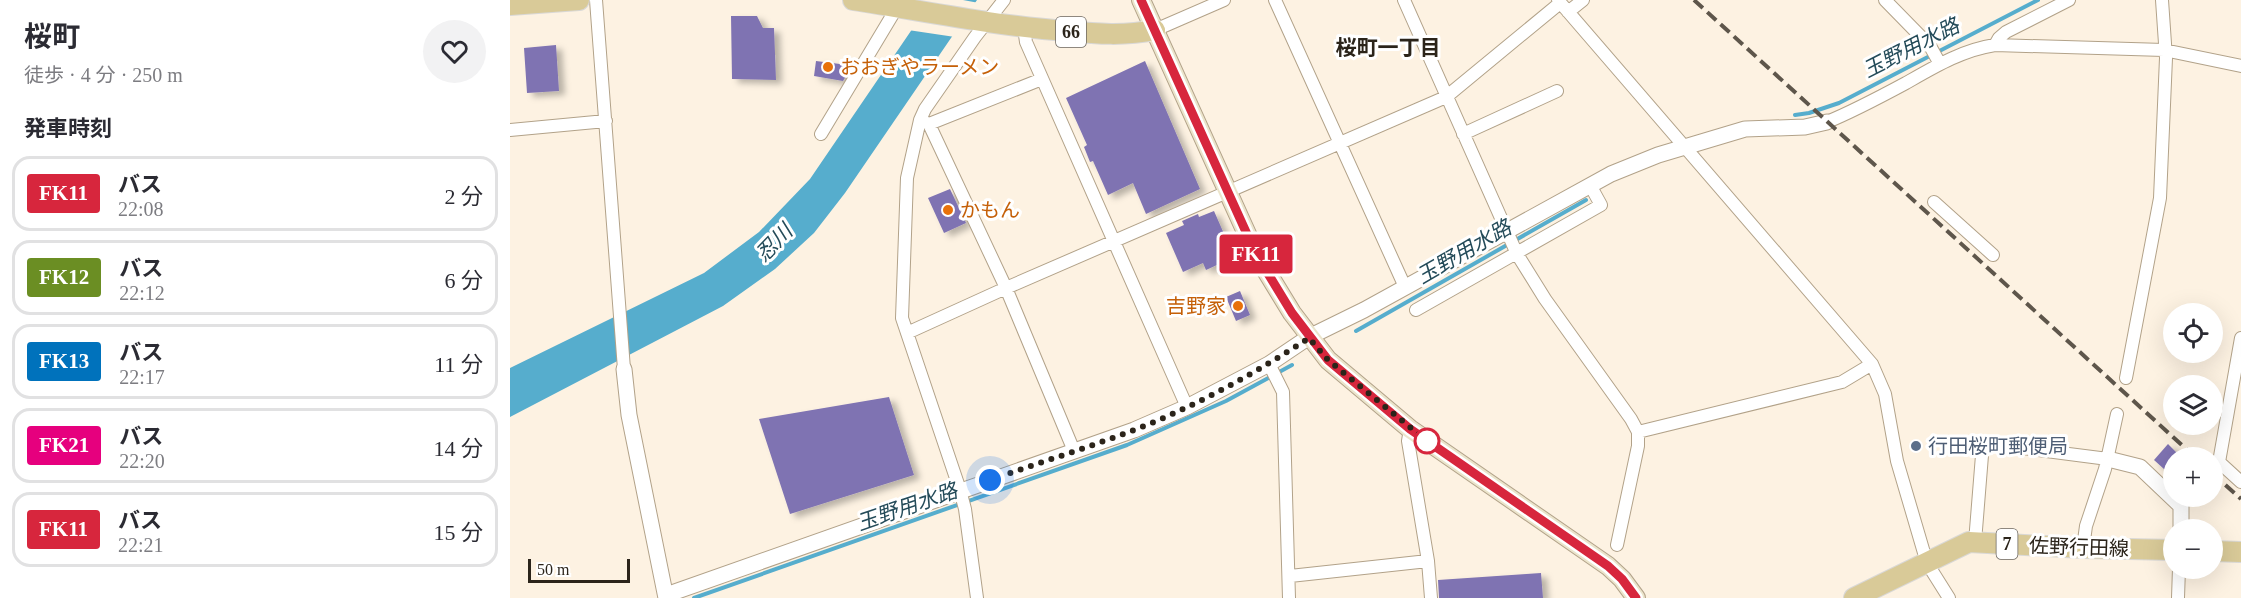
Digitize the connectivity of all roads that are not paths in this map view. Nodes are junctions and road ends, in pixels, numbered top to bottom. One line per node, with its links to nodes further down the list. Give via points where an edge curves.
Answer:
1 (579, 0): 13 (main road)
2 (596, 0): 26 (street)
3 (853, 0): 14 (main road, 66)
4 (1004, 0): 16 (street)
5 (1141, 0): 18 (main road)
6 (1224, 0): 18 (street)
7 (1275, 0): 32 (street)
8 (1404, 0): 25 (street)
9 (1583, 0): 15 (street)
10 (1885, 0): 21 (street)
11 (2069, 0): 19 (street, via 2006,32)
12 (2162, 0): 20 (street)
13 (510, 5)
14 (901, 5): 16 (main road, 66); 30 (street)
15 (1562, 5): 25 (street); 33 (street)
16 (984, 21): 17 (main road, 66); 27 (street, via 950,72)
17 (1024, 28): 18 (main road, 66, via 1108,34); 23 (street)
18 (1155, 30): 35 (main road)
19 (1995, 45): 20 (street); 21 (street)
20 (2164, 50): 22 (street); 49 (street, via 2160,198)
21 (1935, 56): 28 (street, via 1872,102)
22 (2241, 66)
23 (1042, 79): 27 (street); 37 (street)
24 (1557, 91): 31 (street)
25 (1446, 97): 31 (street); 32 (street)
26 (606, 121): 29 (street); 48 (street)
27 (924, 122): 41 (street); 43 (street, via 907,178 902,318)
28 (1827, 122): 33 (street, via 1805,128 1745,129)
29 (510, 130)
30 (821, 134)
31 (1463, 134): 38 (street)
32 (1340, 143): 35 (street); 40 (street)
33 (1684, 146): 34 (street); 46 (street)
34 (1590, 185): 38 (street); 38 (street, via 1601,205)
35 (1228, 192): 37 (street); 44 (main road, via 1256,254)
36 (1934, 202): 39 (street)
37 (1113, 242): 41 (street); 50 (street)
38 (1512, 243): 40 (street); 42 (street); 53 (street, via 1545,299)
39 (1993, 255)
40 (1405, 287): 44 (street)
41 (1006, 288): 43 (street); 54 (street)
42 (1416, 310)
43 (907, 333): 57 (street)
44 (1309, 338): 47 (street); 52 (main road, via 1328,360)
45 (2241, 338): 56 (street, via 2219,462)
46 (1872, 364): 53 (street, via 1842,382); 66 (street, via 1885,393 1897,461)
47 (1270, 365): 50 (street); 67 (street, via 1283,392)
48 (624, 369): 69 (street, via 629,415)
49 (2126, 378)
50 (1187, 407): 54 (street)
51 (2117, 414): 55 (street)
52 (1410, 429): 65 (street, via 1408,441); 73 (main road, via 1608,566)
53 (1638, 432): 60 (street, via 1636,464)
54 (1074, 451): 57 (street)
55 (2108, 459): 58 (street, via 2140,467 2181,506); 59 (street, via 1983,443); 61 (street, via 2086,526)
56 (2241, 482)
57 (962, 499): 69 (street); 70 (street)
58 (2181, 519)
59 (1975, 542): 61 (main road, 佐野行田線 / 7); 66 (main road, 佐野行田線 / 7)
60 (1617, 545)
61 (2083, 548): 62 (main road, 佐野行田線 / 7)
62 (2163, 550)
63 (2223, 551): 64 (main road)
64 (2241, 552)
65 (1428, 561): 67 (street); 72 (street)
66 (1927, 563): 74 (main road, 佐野行田線 / 7); 75 (street)
67 (1290, 576): 71 (street)
68 (2179, 579): 76 (street)
69 (664, 597)
70 (977, 598)
71 (1289, 598)
72 (1431, 598)
73 (1636, 598)
74 (1854, 598)
75 (1949, 598)
76 (2178, 598)

